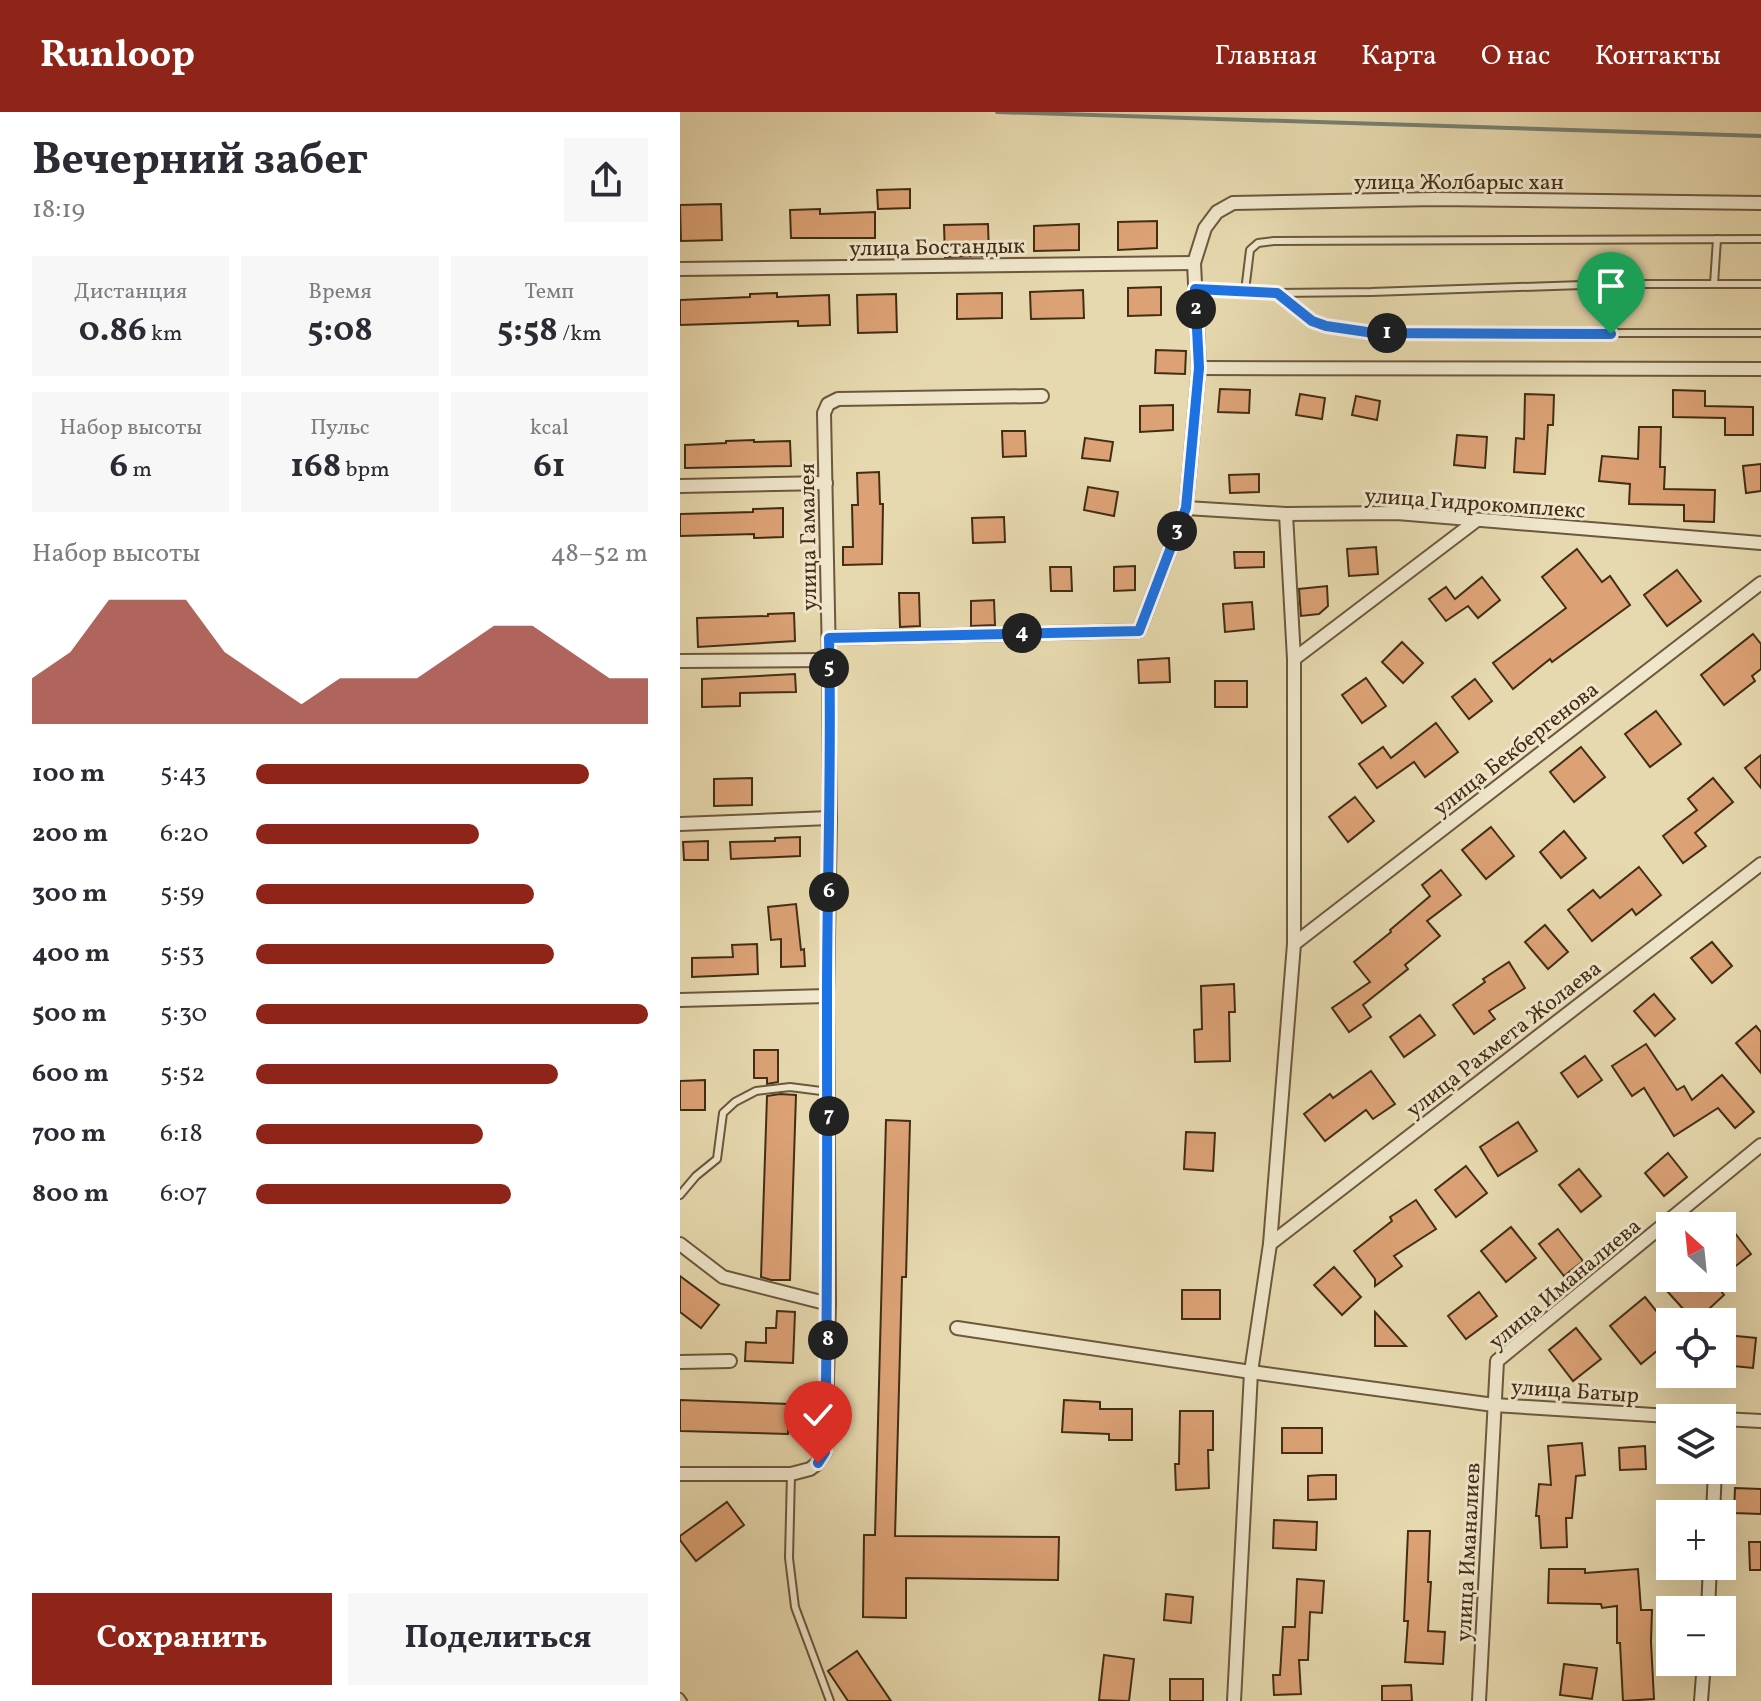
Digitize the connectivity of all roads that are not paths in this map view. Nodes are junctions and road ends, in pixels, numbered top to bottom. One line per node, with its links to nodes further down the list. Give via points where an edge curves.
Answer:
1 (1761, 203): 4 (street, улица Жолбарыс хан, via 1233,203 1205,228)
2 (1717, 239): 3 (lane); 7 (lane); 10 (lane, via 1274,241 1250,250)
3 (1761, 239)
4 (1194, 263): 5 (street, улица Бостандык); 9 (street)
5 (680, 269)
6 (1612, 284): 7 (lane); 11 (lane); 13 (lane)
7 (1714, 284): 8 (lane)
8 (1761, 284)
9 (1195, 289): 10 (lane); 14 (street)
10 (1245, 291): 11 (lane)
11 (1277, 293): 13 (lane, via 1312,321 1374,333)
12 (1761, 333): 13 (lane)
13 (1611, 334)
14 (1199, 368): 15 (street); 19 (street)
15 (1761, 369)
16 (1042, 396): 17 (street, улица Гамалея, via 838,399 824,413)
17 (826, 483): 18 (street); 24 (street, улица Гамалея)
18 (680, 486)
19 (1186, 508): 20 (street, улица Гидрокомплекс); 24 (street, via 1139,631)
20 (1286, 514): 21 (street, улица Гидрокомплекс, via 1397,513); 25 (street)
21 (1477, 520): 22 (street, улица Гидрокомплекс); 25 (street)
22 (1761, 543)
23 (1761, 583): 31 (street, улица Бекбергенова)
24 (829, 638): 26 (street, улица Гамалея)
25 (1294, 659): 31 (street)
26 (829, 660): 27 (street); 28 (street, улица Гамалея)
27 (680, 661)
28 (830, 818): 29 (street); 32 (street, улица Гамалея)
29 (680, 824)
30 (1761, 864): 38 (street, улица Рахмета Жолаева)
31 (1294, 944): 38 (street)
32 (827, 996): 33 (street); 34 (street, улица Гамалея)
33 (680, 1000)
34 (829, 1092): 36 (lane, via 790,1087 756,1091 735,1102 723,1113 717,1159); 39 (street, улица Гамалея)
35 (1761, 1145): 44 (street, улица Иманалиева, via 1497,1361)
36 (680, 1195)
37 (680, 1244): 39 (street, via 723,1277)
38 (1270, 1244): 43 (street)
39 (829, 1304): 49 (street, улица Гамалея, via 825,1452 810,1469)
40 (957, 1328): 43 (street, улица Батыр)
41 (730, 1361): 42 (street)
42 (680, 1362)
43 (1251, 1372): 44 (street, улица Батыр); 52 (street)
44 (1494, 1405): 45 (street, улица Батыр); 53 (street, улица Иманалиев)
45 (1656, 1415)
46 (1736, 1420): 47 (street)
47 (1761, 1421)
48 (680, 1474): 49 (street)
49 (791, 1474): 51 (lane, via 789,1558 795,1607)
50 (1703, 1676): 54 (street)
51 (830, 1701)
52 (1234, 1701)
53 (1479, 1701)
54 (1701, 1701)

